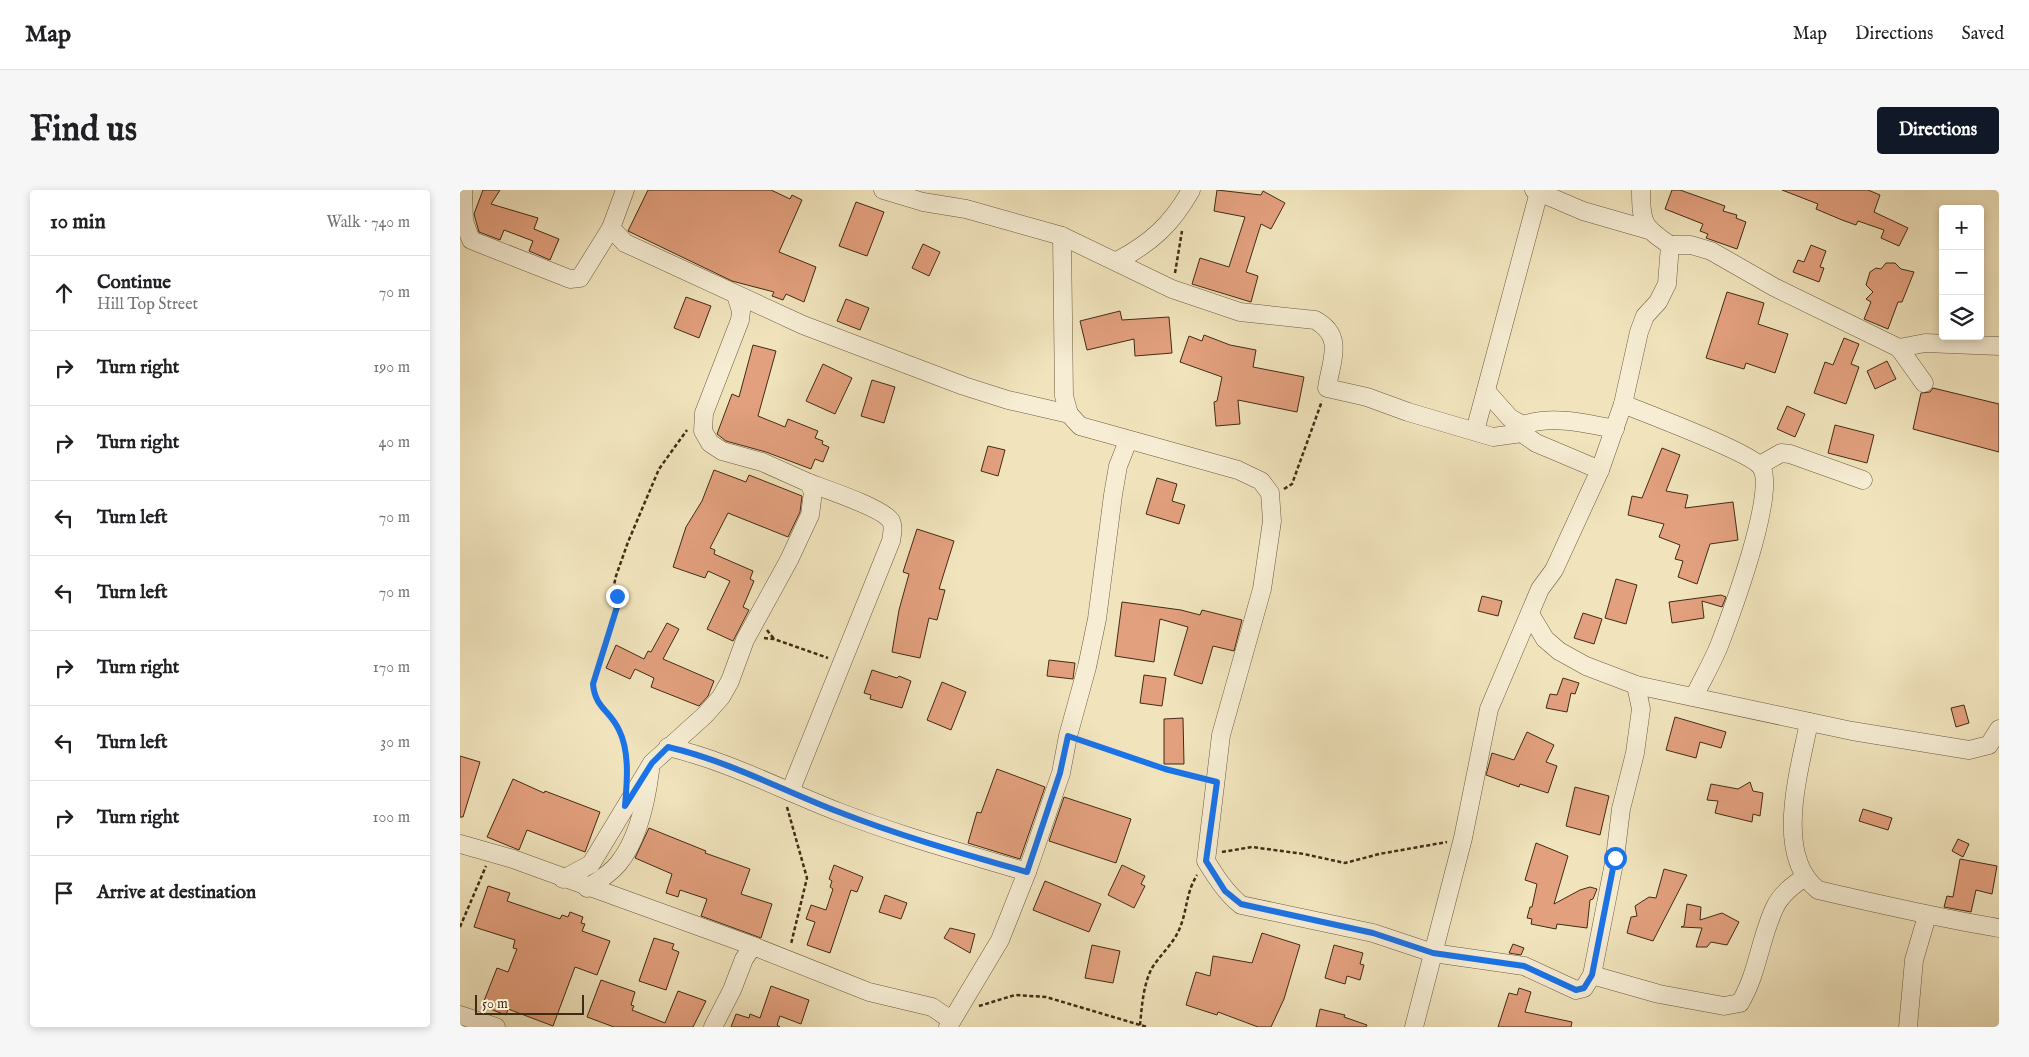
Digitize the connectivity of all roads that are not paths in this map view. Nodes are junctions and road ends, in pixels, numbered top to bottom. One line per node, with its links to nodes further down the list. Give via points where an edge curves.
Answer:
1 (462, 190): 7 (street, via 464,220 471,240 570,279 580,278)
2 (626, 190): 7 (street)
3 (883, 190): 9 (street)
4 (1191, 190): 11 (street, via 1159,234)
5 (1641, 190): 8 (street, via 1641,212)
6 (1537, 191): 8 (street, via 1582,211); 16 (street)
7 (611, 228): 12 (street, via 625,243)
8 (1649, 230): 10 (street)
9 (1062, 236): 11 (street); 18 (street, via 1064,396)
10 (1670, 245): 14 (street, via 1691,245 1712,251); 17 (street, via 1667,284 1639,332)
11 (1117, 261): 21 (street, via 1172,289 1240,312 1315,320 1326,326 1335,344 1327,388 1367,397)
12 (736, 295): 18 (street, via 856,346 964,386); 26 (street, via 740,320 704,412 703,431 710,443 722,451 762,462)
13 (1999, 346): 14 (street, via 1925,343)
14 (1899, 348): 15 (street)
15 (1924, 383)
16 (1486, 391): 19 (street); 21 (street)
17 (1623, 404): 20 (street); 23 (street)
18 (1069, 414): 22 (street, via 1080,426)
19 (1522, 429): 20 (street, via 1536,421 1566,421); 21 (street, via 1493,436); 24 (street, via 1536,443)
20 (1615, 429): 24 (street)
21 (1475, 431)
22 (1128, 441): 38 (street, via 1118,466 1097,619 1087,667 1060,773); 45 (street, via 1238,470 1262,482 1270,493 1272,521 1262,589 1221,735 1206,858 1225,891 1241,904 1373,933)
23 (1760, 465): 25 (street, via 1781,453 1790,454); 31 (street, via 1766,486 1760,517 1718,647)
24 (1600, 470): 27 (street)
25 (1863, 480)
26 (809, 483): 34 (street, via 813,492 810,515 745,640 730,682 705,715); 36 (street, via 880,512 891,521 893,529 842,662)
27 (1530, 614): 28 (street); 29 (street)
28 (1520, 635): 29 (street); 45 (street, via 1489,709 1463,838)
29 (1545, 638): 30 (street, via 1559,651 1586,666)
30 (1636, 685): 31 (street); 46 (street, via 1641,709 1635,753)
31 (1694, 697): 32 (street)
32 (1809, 722): 33 (street, via 1968,750 1988,745); 39 (street, via 1793,802 1798,860)
33 (1999, 729)
34 (668, 747): 35 (street); 36 (street, via 713,760)
35 (652, 763): 40 (street, via 591,864); 41 (street, via 645,800 626,852 606,876)
36 (786, 791): 38 (street, via 890,830)
37 (460, 844): 40 (street, via 512,859)
38 (1027, 872): 48 (street, via 1000,940)
39 (1805, 877): 42 (street, via 1818,890); 46 (street, via 1788,889 1775,906 1749,988 1740,1003 1724,1006)
40 (563, 879): 41 (street)
41 (587, 888): 44 (street)
42 (1927, 916): 43 (street); 52 (street, via 1914,960)
43 (1999, 928)
44 (752, 946): 48 (street, via 869,992 932,1007); 50 (street)
45 (1433, 953): 46 (street, via 1524,966 1576,990); 51 (street)
46 (1588, 981)
47 (460, 1014): 49 (street)
48 (950, 1023)
49 (496, 1027)
50 (713, 1027)
51 (1414, 1027)
52 (1908, 1027)

